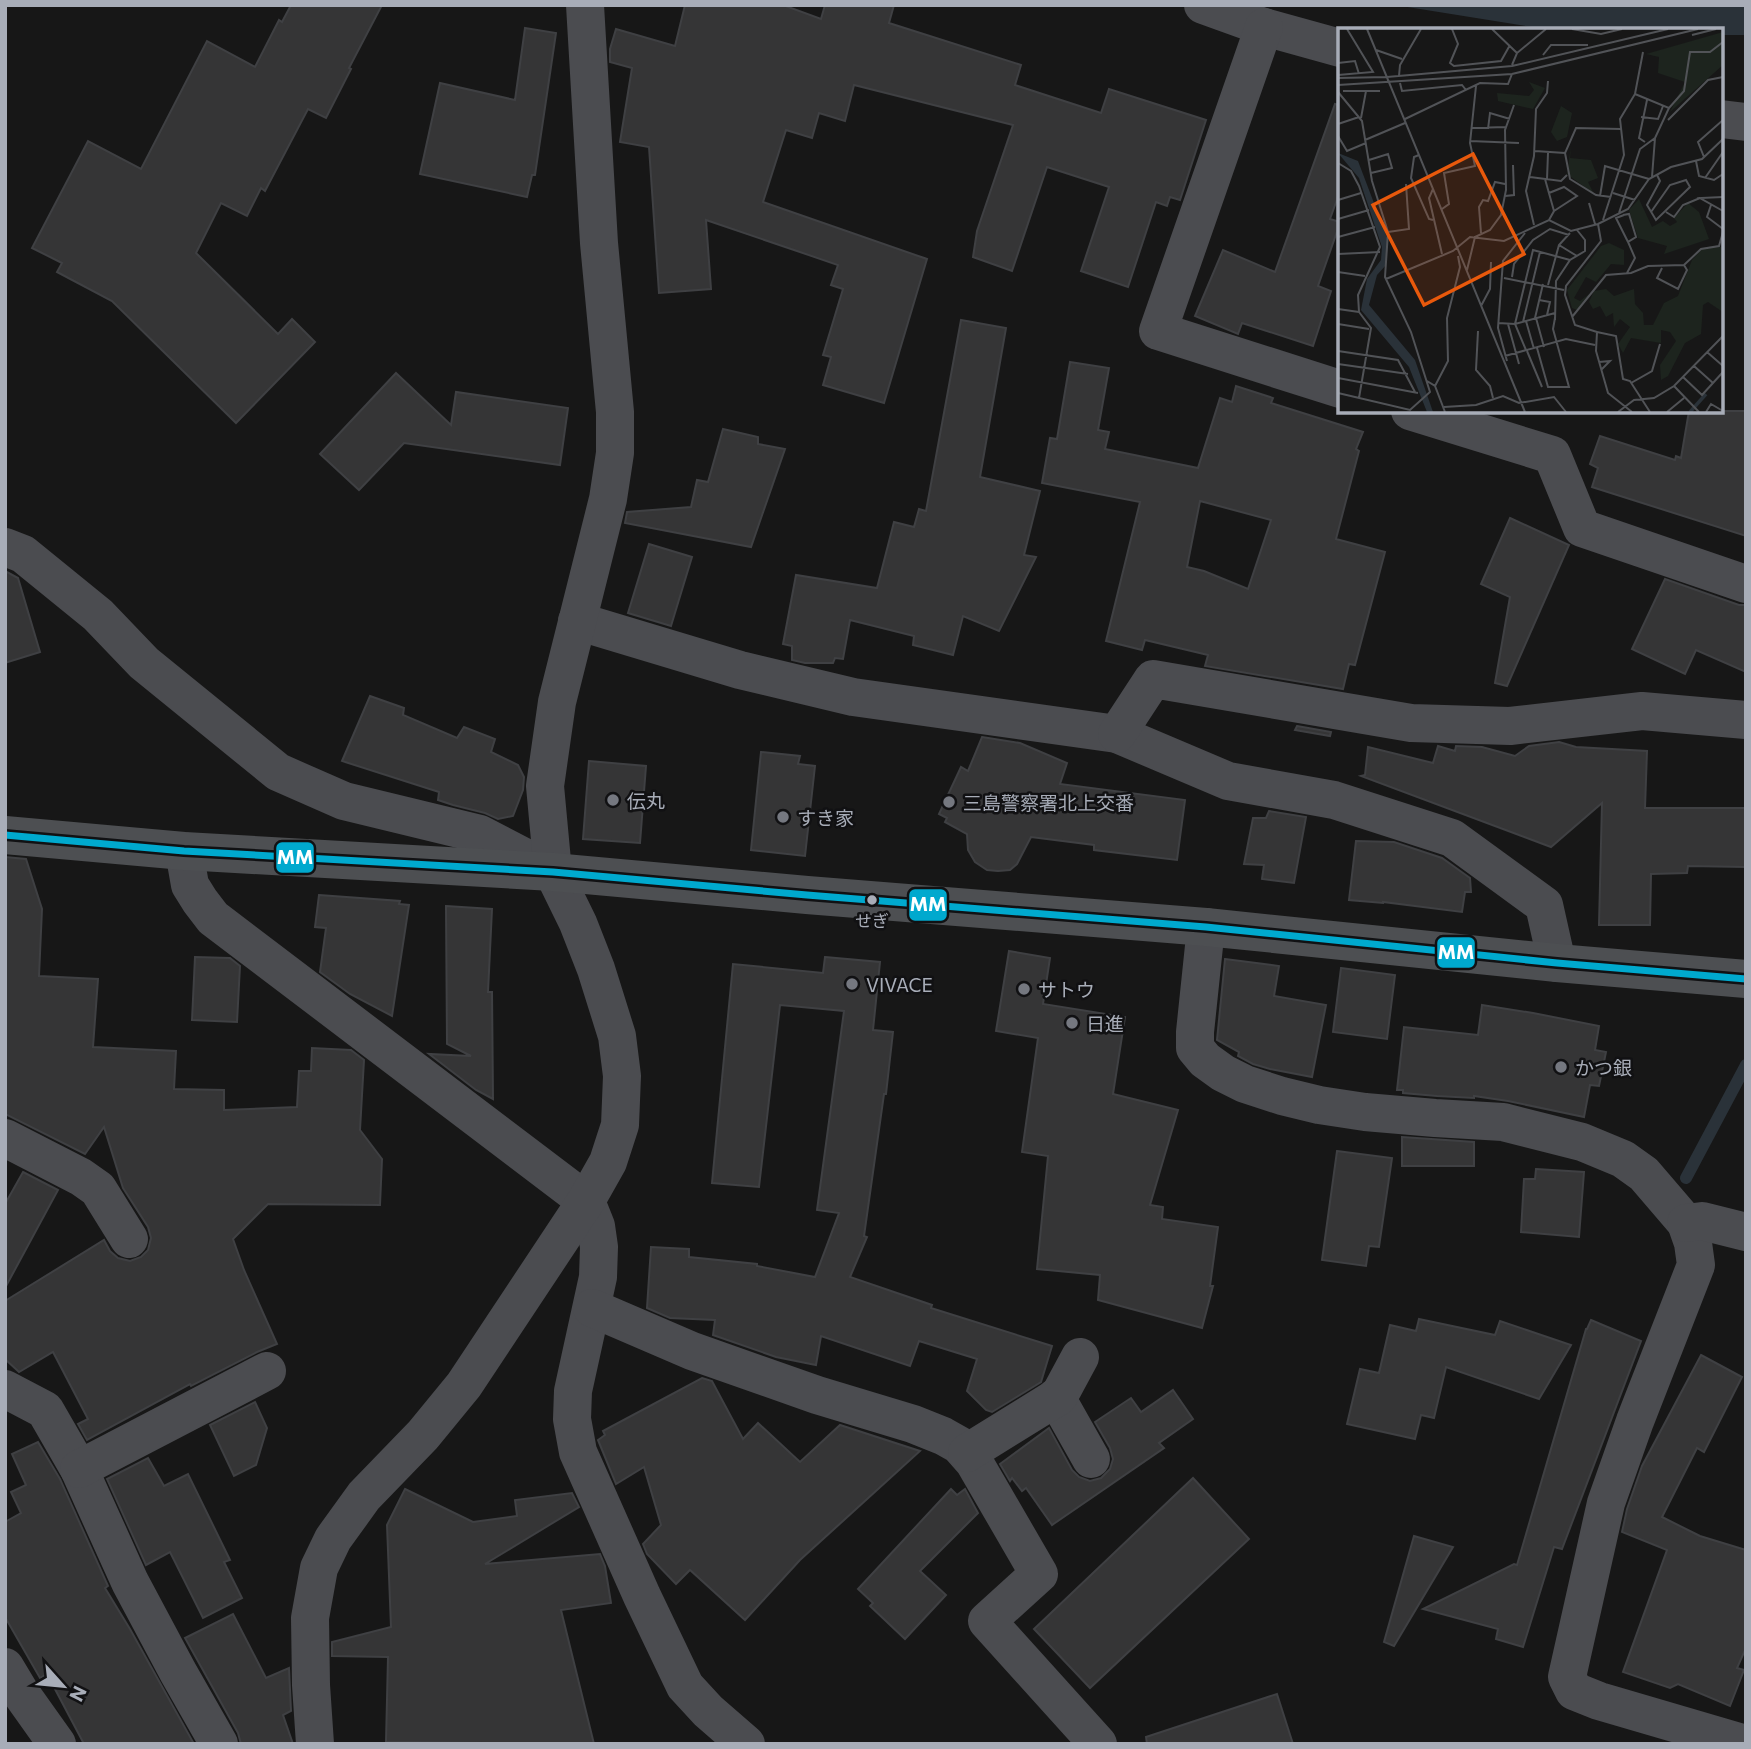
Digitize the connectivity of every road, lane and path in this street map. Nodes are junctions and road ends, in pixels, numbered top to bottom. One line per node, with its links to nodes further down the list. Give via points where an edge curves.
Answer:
1 (585, 5): 11 (street, via 615,453)
2 (1203, 5): 3 (street)
3 (1264, 27): 4 (street); 7 (street, via 1158,331)
4 (1338, 47)
5 (1723, 119): 6 (street)
6 (1746, 122)
7 (1338, 388)
8 (1416, 413): 10 (street, via 1552,455 1582,528)
9 (5, 547): 16 (street, via 23,554 98,615 144,663 278,772 344,801 480,834)
10 (1746, 584)
11 (578, 621): 13 (street, via 740,670 853,697); 16 (street, via 557,702 545,786)
12 (1746, 720): 13 (street, via 1642,711 1510,726 1411,723 1153,678)
13 (1117, 734): 18 (street, via 1228,781 1334,800 1452,838 1544,905)
14 (5, 835): 15 (main road)
15 (184, 852): 16 (main road); 21 (street, via 190,885 214,918)
16 (553, 872): 17 (main road); 21 (street, via 596,969 617,1036 622,1076 620,1125 608,1162)
17 (1206, 928): 18 (main road); 22 (street, via 1195,1048 1223,1073 1318,1105 1503,1122 1582,1142 1623,1159 1644,1174)
18 (1557, 963): 19 (main road)
19 (1746, 979)
20 (5, 1138): 24 (street, via 98,1189)
21 (586, 1201): 25 (street, via 599,1247); 37 (street, via 464,1385 423,1436 364,1496 333,1539 319,1569 310,1618)
22 (1686, 1223): 23 (street, via 1702,1221); 34 (street, via 1696,1265 1606,1503 1567,1678 1574,1690 1600,1701)
23 (1746, 1232)
24 (129, 1239)
25 (592, 1308): 30 (street, via 692,1351 914,1424); 38 (street, via 573,1391 578,1452 685,1686)
26 (1080, 1357): 29 (street)
27 (267, 1371): 32 (street)
28 (5, 1389): 32 (street, via 45,1410)
29 (1056, 1397): 30 (street); 31 (street)
30 (967, 1453): 39 (street, via 1039,1574 987,1621)
31 (1091, 1459)
32 (79, 1469): 36 (street, via 130,1582)
33 (5, 1667): 35 (street)
34 (1738, 1743)
35 (57, 1744)
36 (219, 1744)
37 (316, 1744)
38 (746, 1744)
39 (1098, 1744)

